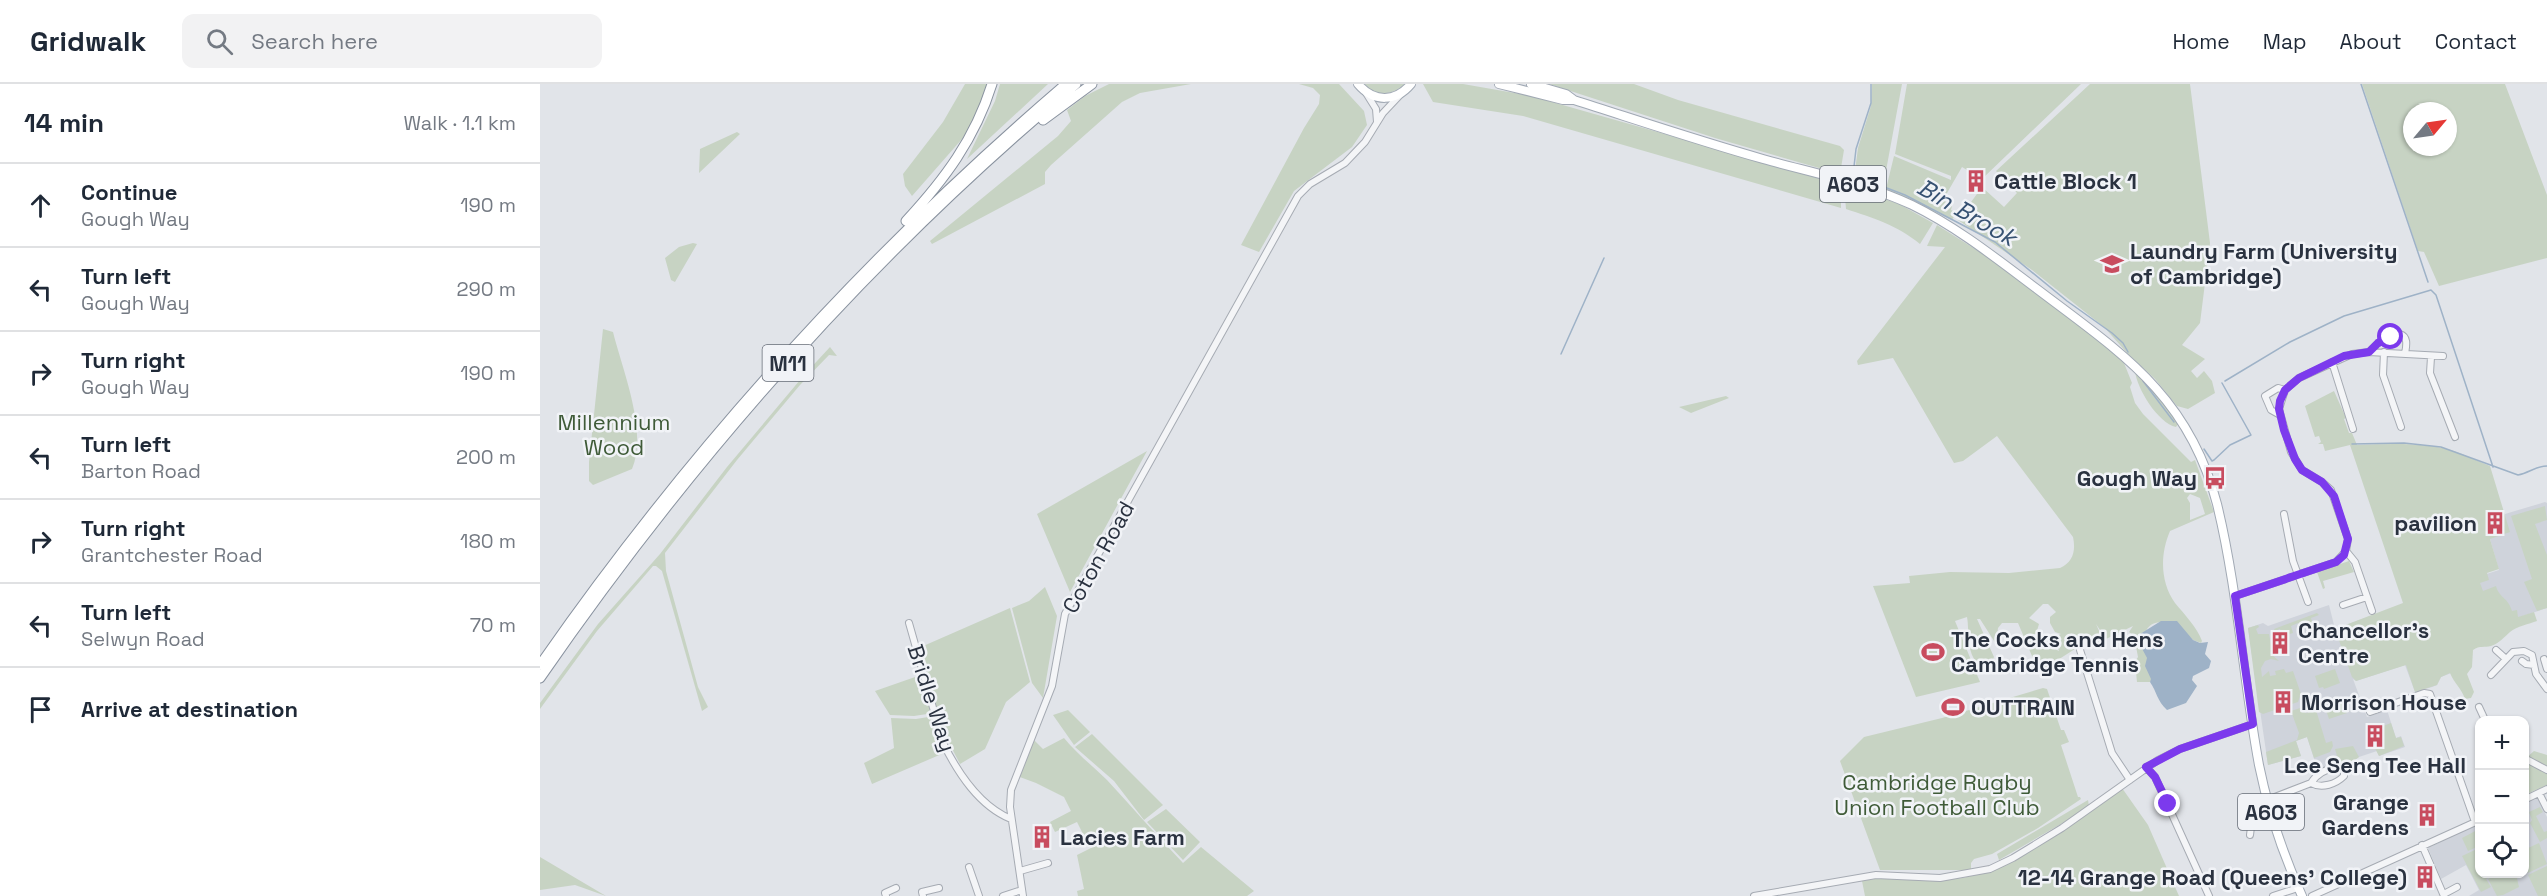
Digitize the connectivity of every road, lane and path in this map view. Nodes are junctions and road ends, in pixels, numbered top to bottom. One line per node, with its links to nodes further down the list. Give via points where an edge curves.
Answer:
1 (992, 84): 13 (highway, via 977,125 946,176)
2 (1066, 84): 13 (highway, M11, via 978,160)
3 (1076, 84): 12 (highway, M11)
4 (1092, 84): 12 (highway)
5 (1412, 84): 9 (main road)
6 (1499, 84): 10 (main road, A603)
7 (1531, 84): 10 (main road, A603)
8 (1360, 86): 9 (main road, via 1383,98); 11 (street, via 1376,110)
9 (1400, 94): 11 (street, Coton Road)
10 (1574, 100): 28 (main road, A603, via 1912,205 2020,276 2133,363 2172,407 2199,454 2217,507)
11 (1377, 123): 60 (street, Coton Road, via 1345,162 1298,196 1065,614 1052,686 1011,790)
12 (984, 165): 43 (highway, M11, via 848,298 753,402 648,531)
13 (843, 293): 39 (highway, M11, via 756,387 675,484)
14 (2369, 352): 15 (street); 16 (street, via 2378,343 2400,334 2406,339); 19 (street)
15 (2384, 352): 16 (street); 22 (street, via 2383,375)
16 (2405, 354): 18 (street)
17 (2443, 356): 18 (street)
18 (2430, 357): 24 (street, via 2430,373)
19 (2332, 362): 20 (street, via 2299,378); 23 (street)
20 (2285, 390): 21 (street); 21 (street, via 2278,388 2265,396 2271,410)
21 (2280, 415): 26 (street, via 2298,464 2334,496 2348,539)
22 (2401, 427)
23 (2353, 429)
24 (2455, 436)
25 (2284, 518): 27 (street)
26 (2346, 551): 27 (street, via 2336,562); 29 (street, via 2355,562)
27 (2297, 575): 28 (street); 30 (street)
28 (2235, 596): 48 (main road, A603)
29 (2367, 597): 31 (street); 32 (street)
30 (2308, 602)
31 (2346, 606)
32 (2372, 611)
33 (909, 623): 60 (street, Bridle Way, via 943,743 976,793 999,814)
34 (2080, 650): 52 (street, via 2112,753)
35 (2496, 650): 36 (street)
36 (2506, 659): 40 (street, via 2513,652 2524,651 2532,655); 42 (street)
37 (2544, 659): 41 (street)
38 (2522, 661): 40 (street)
39 (540, 665)
40 (2534, 665): 44 (street)
41 (2547, 669)
42 (2491, 675)
43 (540, 678)
44 (2547, 690)
45 (2479, 707): 47 (street)
46 (2370, 712): 59 (street, via 2430,694)
47 (2483, 716)
48 (2255, 722): 50 (street, via 2180,749); 57 (main road, A603)
49 (2529, 761): 51 (street)
50 (2146, 767): 52 (street); 80 (street, via 2155,777)
51 (2547, 770)
52 (2130, 780): 79 (street, via 2062,828 1990,869 1940,878 1876,875)
53 (2312, 783): 53 (street, via 2332,768 2344,771 2338,781 2322,786); 57 (street)
54 (2547, 789): 55 (street)
55 (2539, 793): 56 (street); 58 (street)
56 (2529, 798)
57 (2267, 800): 61 (main road, A603)
58 (2547, 809)
59 (2475, 816)
60 (1011, 819): 67 (street, Coton Road)
61 (2273, 820): 63 (street, via 2252,827); 71 (main road, A603)
62 (2475, 822): 64 (street)
63 (2250, 835)
64 (2422, 845): 75 (street); 82 (street)
65 (1048, 863): 67 (street)
66 (969, 867): 77 (street)
67 (1020, 871): 72 (street, Coton Road)
68 (2457, 887): 75 (street)
69 (896, 888): 76 (street)
70 (939, 888): 74 (street)
71 (2300, 892): 81 (street)
72 (1023, 893): 78 (street)
73 (914, 894): 74 (street)
74 (922, 894)
75 (2444, 895)
76 (886, 896)
77 (979, 896)
78 (1003, 896)
79 (1754, 896)
80 (2209, 896)
81 (2273, 896)
82 (2312, 896)

